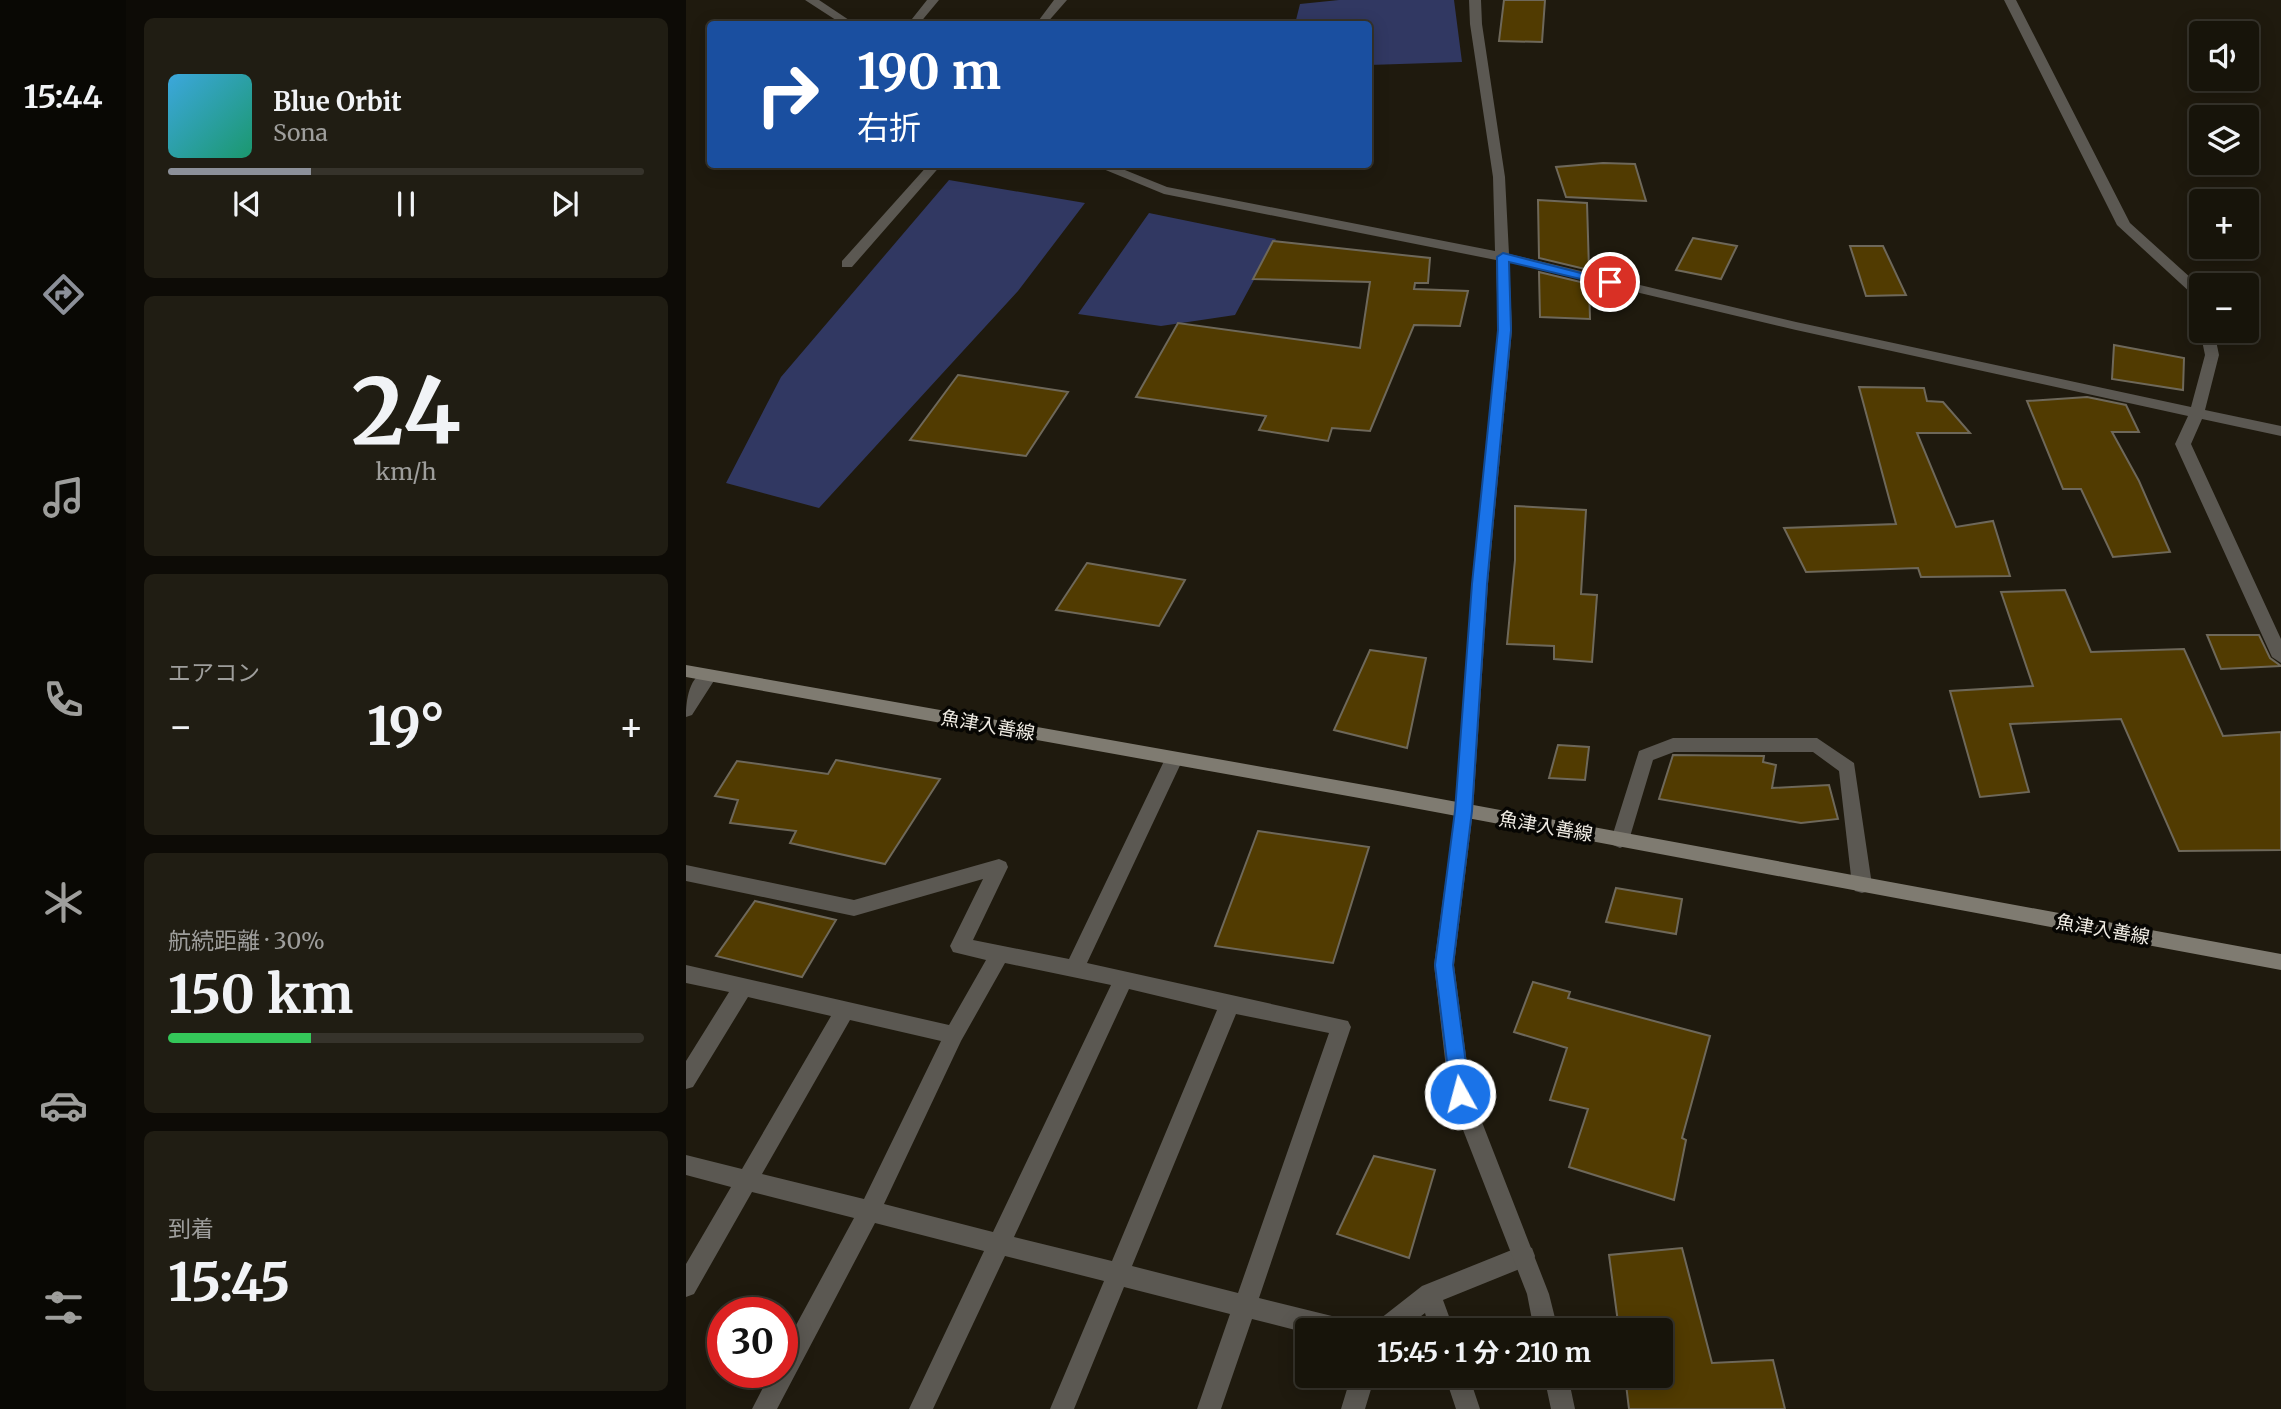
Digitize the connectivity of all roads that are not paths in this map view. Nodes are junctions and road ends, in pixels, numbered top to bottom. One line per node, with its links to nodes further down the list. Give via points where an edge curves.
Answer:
1 (811, 0): 6 (street)
2 (933, 0): 7 (street)
3 (1061, 0): 8 (street)
4 (1475, 0): 11 (street, via 1499,177)
5 (2010, 0): 13 (street, via 2124,225)
6 (844, 21)
7 (916, 21)
8 (1043, 21)
9 (932, 168): 12 (street)
10 (1107, 168): 11 (street, via 1164,190)
11 (1503, 257): 15 (street); 22 (street, via 1505,330)
12 (847, 264)
13 (2189, 284)
14 (2210, 343): 15 (street, via 2212,355)
15 (2197, 412): 16 (street); 17 (street, via 2183,444)
16 (2281, 431)
17 (2281, 657)
18 (686, 671): 19 (main road, 魚津入善線)
19 (708, 676): 20 (street); 21 (main road, 魚津入善線)
20 (686, 710)
21 (1174, 759): 22 (main road, 魚津入善線); 28 (street)
22 (1464, 811): 23 (main road, 魚津入善線); 40 (street, via 1444,965 1458,1081)
23 (1620, 840): 25 (main road, 魚津入善線); 25 (street, via 1645,756 1673,745 1817,745 1847,768)
24 (686, 873): 26 (street, via 854,908 999,867 960,946)
25 (1862, 885): 27 (main road, 魚津入善線)
26 (1000, 954): 28 (street); 34 (street)
27 (2281, 962)
28 (1074, 969): 30 (street)
29 (686, 974): 31 (street)
30 (1124, 979): 32 (street); 39 (street)
31 (743, 987): 33 (street); 35 (street)
32 (1230, 1004): 41 (street); 44 (street, via 1341,1027)
33 (845, 1010): 34 (street); 37 (street)
34 (954, 1035): 38 (street)
35 (686, 1080)
36 (686, 1165): 37 (street)
37 (747, 1181): 38 (street); 42 (street)
38 (870, 1211): 39 (street); 52 (street)
39 (999, 1244): 41 (street); 53 (street)
40 (1524, 1256): 43 (street); 47 (street)
41 (1116, 1274): 44 (street); 54 (street)
42 (686, 1286)
43 (1430, 1294): 45 (street); 46 (street)
44 (1245, 1306): 48 (street); 55 (street)
45 (1399, 1318)
46 (1438, 1318)
47 (1543, 1318)
48 (1295, 1319)
49 (1359, 1388): 56 (street)
50 (1461, 1388): 57 (street)
51 (1559, 1388): 58 (street)
52 (764, 1409)
53 (921, 1409)
54 (1062, 1409)
55 (1209, 1409)
56 (1353, 1409)
57 (1468, 1409)
58 (1563, 1409)

